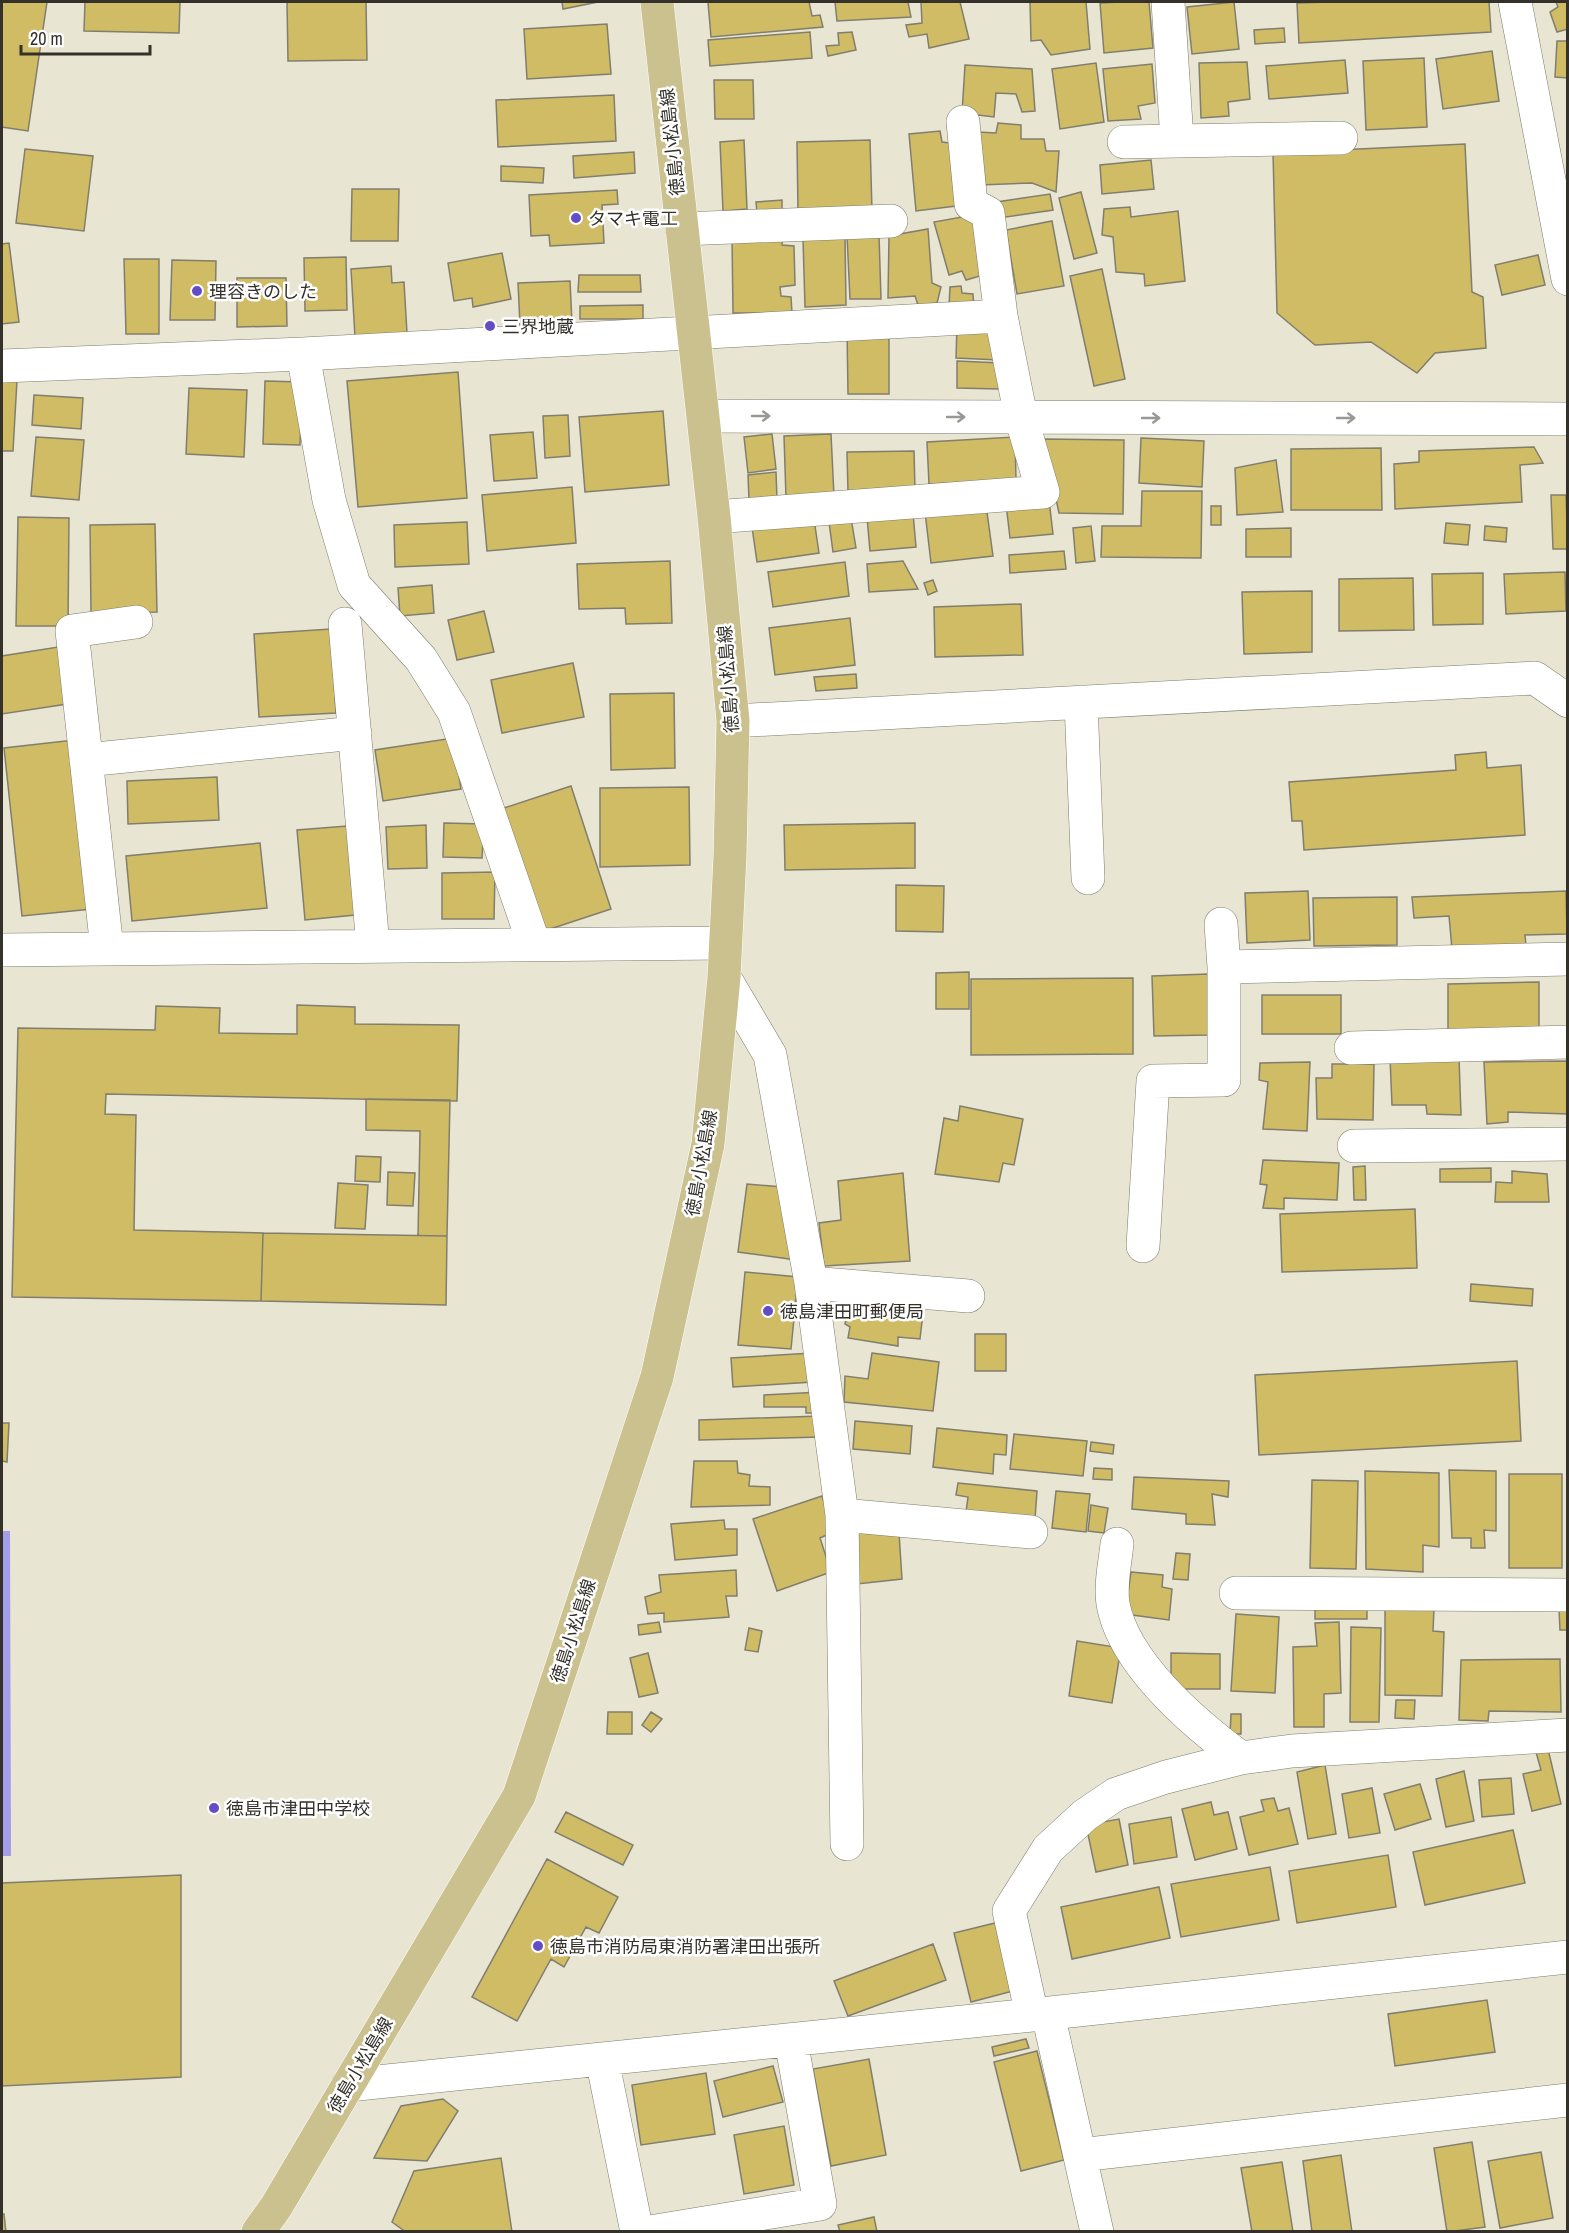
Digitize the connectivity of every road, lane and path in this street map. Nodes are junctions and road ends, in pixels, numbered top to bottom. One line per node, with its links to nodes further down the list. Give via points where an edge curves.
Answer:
1 (657, 2): 9 (main road, 徳島小松島線)
2 (1168, 2): 6 (street)
3 (1515, 2): 10 (street)
4 (963, 122): 11 (street, via 971,204 988,213)
5 (1341, 138): 6 (street)
6 (1177, 140): 7 (street)
7 (1124, 142)
8 (891, 221): 9 (street)
9 (682, 229): 12 (main road, 徳島小松島線)
10 (1568, 279)
11 (1001, 316): 12 (street); 16 (street)
12 (693, 333): 13 (street); 15 (main road, 徳島小松島線)
13 (303, 354): 14 (street); 29 (street, via 329,500 354,585 421,659 454,712)
14 (2, 366)
15 (703, 416): 16 (street, one-way to 16); 18 (main road, 徳島小松島線)
16 (1021, 417): 17 (street, one-way to 17); 18 (street, via 1043,492)
17 (1568, 418)
18 (714, 517): 23 (main road, 徳島小松島線)
19 (136, 622): 25 (street, via 72,631)
20 (345, 624): 24 (street)
21 (1568, 701): 22 (street, via 1535,678)
22 (1081, 702): 23 (street); 26 (street)
23 (733, 721): 28 (main road, 徳島小松島線)
24 (355, 733): 25 (street); 30 (street)
25 (86, 760): 31 (street)
26 (1088, 878)
27 (1221, 924): 34 (street)
28 (726, 943): 29 (street); 35 (main road, 徳島小松島線)
29 (534, 944): 30 (street)
30 (373, 946): 31 (street)
31 (107, 949): 32 (street)
32 (2, 950)
33 (1568, 959): 34 (street)
34 (1224, 967): 40 (street, via 1224,1080 1153,1081)
35 (724, 977): 41 (street, via 770,1055); 55 (main road, 徳島小松島線, via 708,1144 657,1377 519,1796)
36 (1568, 1042): 37 (street)
37 (1351, 1048)
38 (1568, 1144): 39 (street)
39 (1354, 1146)
40 (1143, 1246)
41 (811, 1283): 42 (street); 43 (street)
42 (968, 1296)
43 (842, 1515): 44 (street); 50 (street)
44 (1030, 1532)
45 (1117, 1544): 49 (street, via 1114,1606 1136,1656 1170,1699)
46 (1236, 1593): 47 (street)
47 (1568, 1595)
48 (1568, 1735): 49 (street, via 1292,1751)
49 (1241, 1758): 52 (street, via 1116,1794 1085,1815 1048,1849 1009,1911)
50 (847, 1844)
51 (1568, 1958): 52 (street)
52 (1040, 2015): 53 (street); 57 (street)
53 (791, 2040): 54 (street); 60 (street, via 820,2204)
54 (602, 2059): 55 (street); 59 (street)
55 (348, 2085): 58 (main road, 徳島小松島線)
56 (1568, 2100): 57 (street)
57 (1080, 2155): 61 (street)
58 (258, 2232)
59 (636, 2232)
60 (650, 2232)
61 (1097, 2232)

